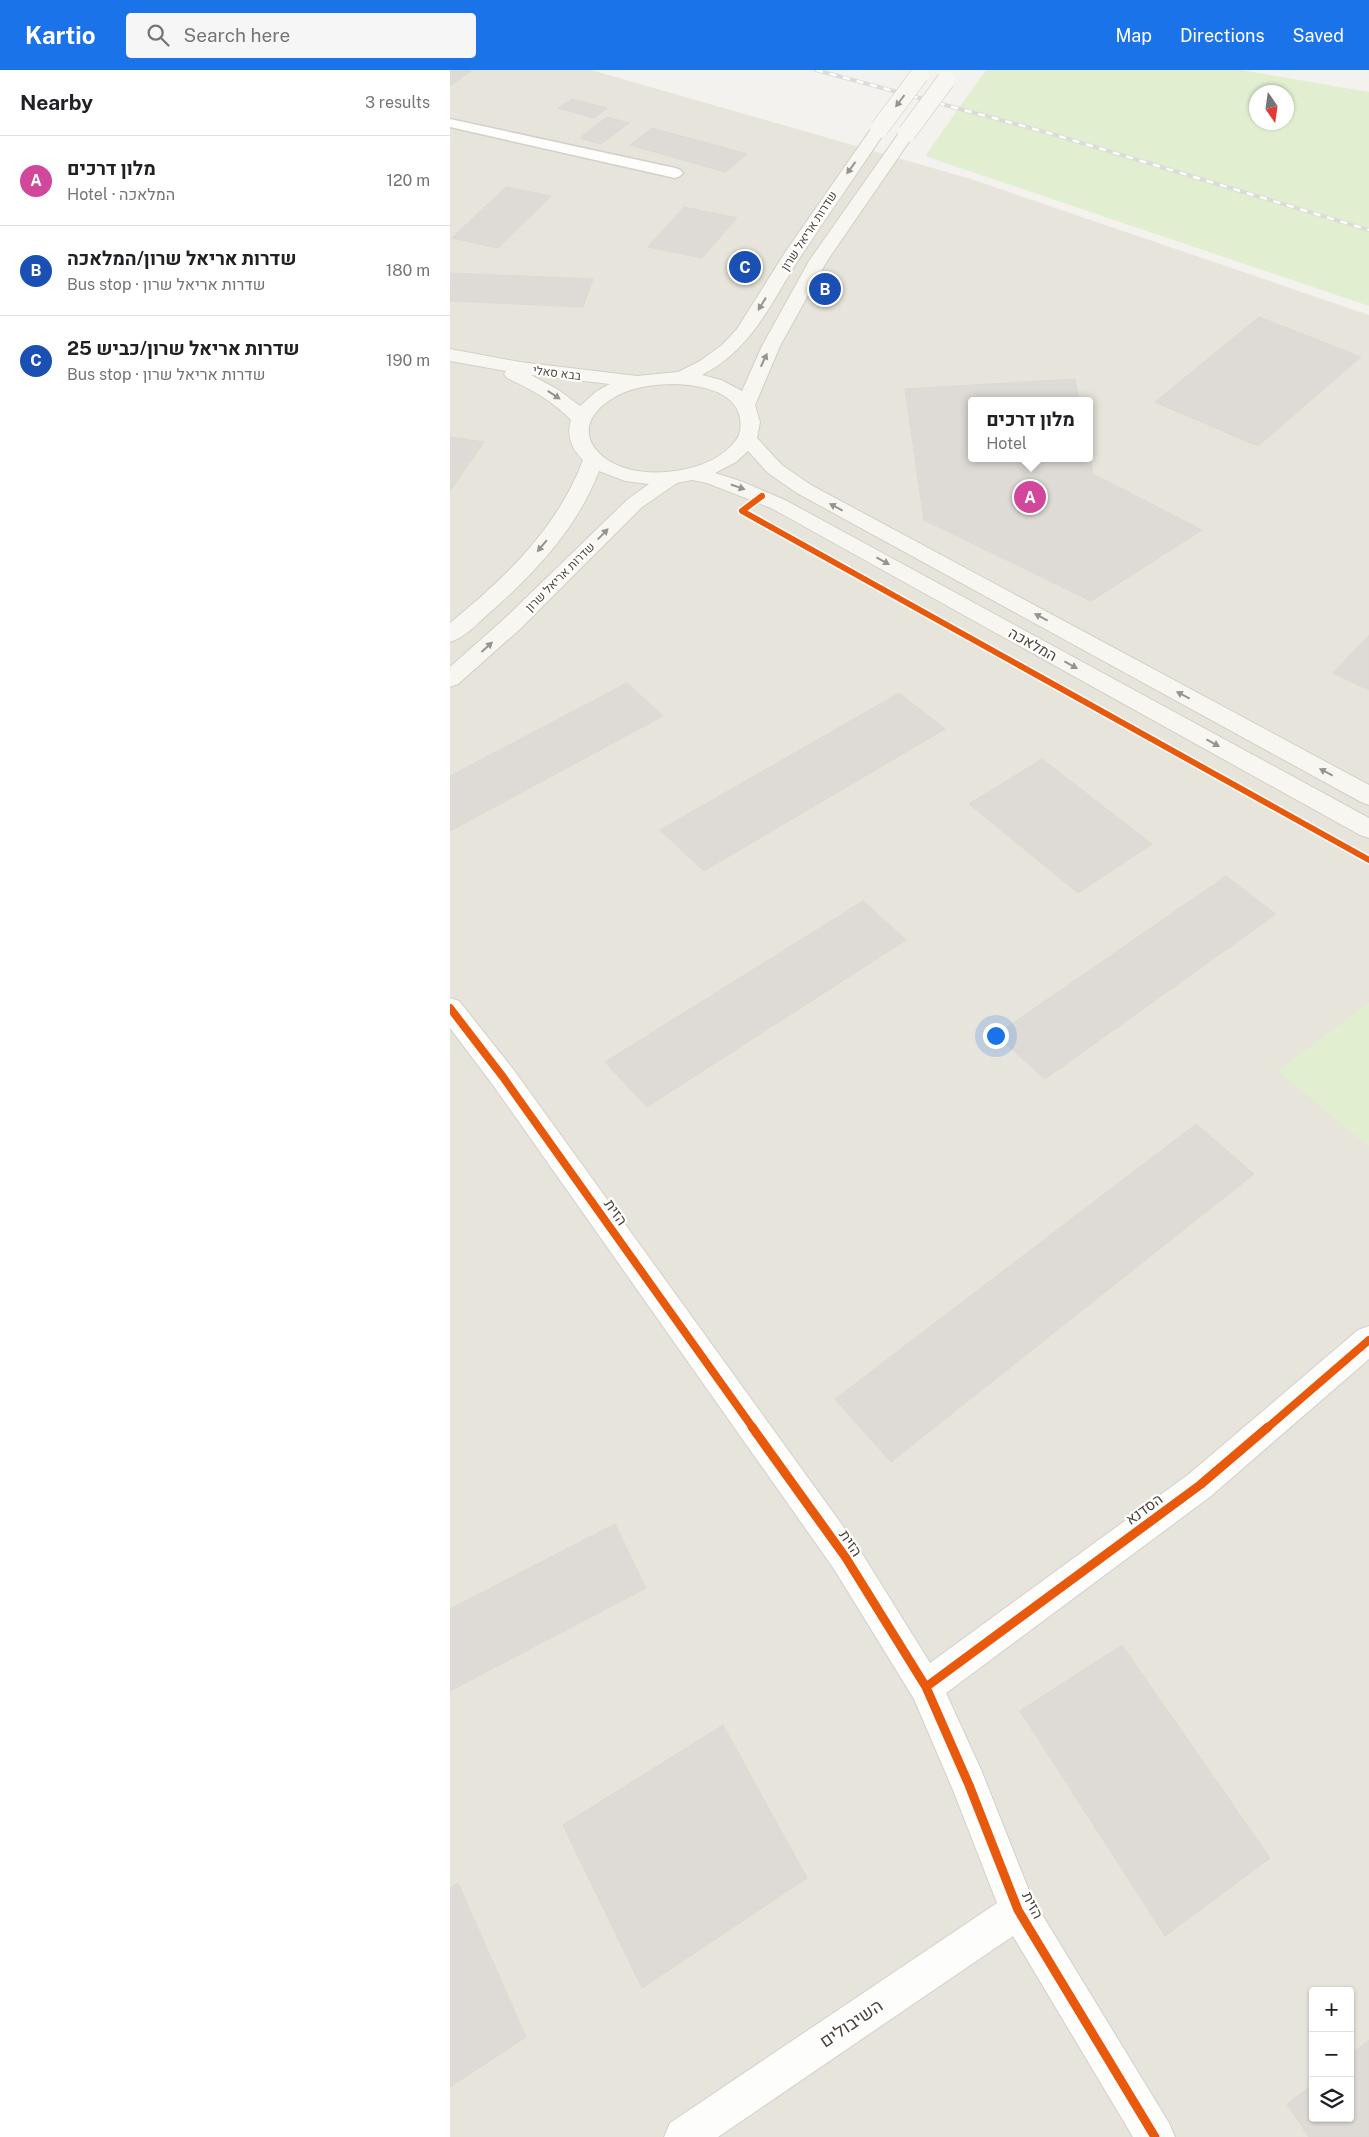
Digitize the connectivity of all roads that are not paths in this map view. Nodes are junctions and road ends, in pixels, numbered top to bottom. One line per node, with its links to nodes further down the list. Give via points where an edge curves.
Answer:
1 (922, 72): 7 (main road, שדרות אריאל שרון, one-way to 7, bridge, via 795,251 744,332 715,359)
2 (949, 75): 9 (main road, שדרות אריאל שרון, one-way to 2, bridge, via 771,346 818,261)
3 (450, 123): 4 (lane)
4 (676, 173)
5 (450, 355): 6 (main road, בבא סאלי)
6 (478, 361): 8 (main road, בבא סאלי); 10 (main road, בבא סאלי, one-way to 10, via 537,384 558,397)
7 (682, 378): 8 (main road); 9 (main road, via 722,388)
8 (637, 382): 10 (main road, via 604,395 588,408)
9 (745, 405): 11 (main road, via 751,419)
10 (581, 420): 12 (main road, via 579,439)
11 (747, 439): 13 (main road, via 731,457 710,468); 16 (main road, המלאכה, one-way to 11, via 804,489 775,469)
12 (593, 460): 13 (main road, via 611,470 633,476); 14 (main road, one-way to 14, via 580,491 544,545)
13 (682, 476): 15 (main road, שדרות אריאל שרון, one-way to 13, via 519,618 635,503); 17 (main road, המלאכה, one-way to 17, via 710,477 778,504)
14 (450, 635)
15 (450, 679)
16 (1369, 796)
17 (1369, 829)
18 (450, 1008): 20 (street, הזית, via 504,1077 846,1558)
19 (1369, 1340): 20 (street, הסדנא, via 1200,1485)
20 (926, 1687): 21 (street, הזית, via 969,1784)
21 (1018, 1910): 22 (street, השיבולים); 23 (street, הזית)
22 (684, 2137)
23 (1155, 2137)

